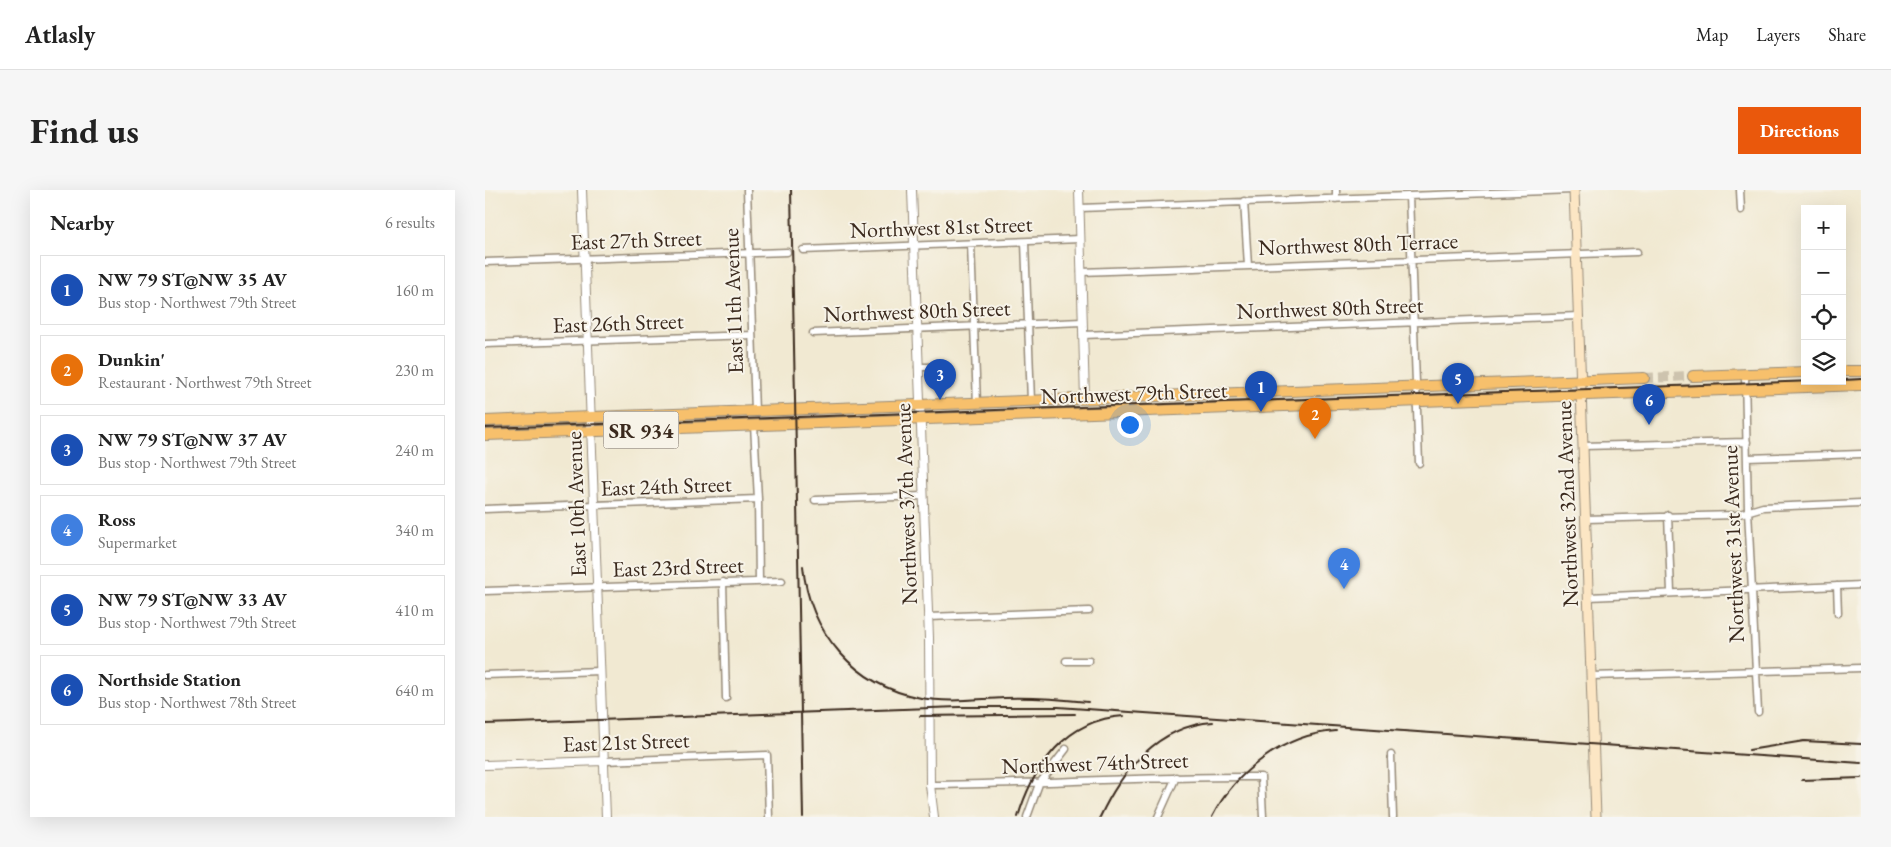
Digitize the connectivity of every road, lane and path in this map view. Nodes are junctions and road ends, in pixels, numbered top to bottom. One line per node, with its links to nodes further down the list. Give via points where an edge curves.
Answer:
1 (582, 190): 22 (street, East 10th Avenue)
2 (747, 190): 20 (street, East 11th Avenue)
3 (911, 190): 16 (street, Northwest 37th Avenue)
4 (1079, 190): 11 (street)
5 (1335, 190): 9 (street)
6 (1574, 190): 8 (street); 21 (main road, Northwest 32nd Avenue)
7 (1740, 190): 12 (street)
8 (1409, 196): 9 (street); 23 (street)
9 (1336, 199): 10 (street)
10 (1244, 201): 11 (street); 25 (street)
11 (1080, 208): 13 (street)
12 (1741, 210)
13 (1080, 239): 14 (street, Northwest 81st Street); 26 (street)
14 (1025, 242): 15 (street, Northwest 81st Street); 30 (street)
15 (971, 244): 16 (street, Northwest 81st Street); 31 (street)
16 (914, 246): 17 (street, Northwest 81st Street); 32 (street, Northwest 37th Avenue)
17 (803, 250)
18 (787, 252): 20 (street, East 27th Street)
19 (1637, 252): 21 (street, Northwest 80th Terrace)
20 (748, 253): 22 (street, East 27th Street); 34 (street, East 11th Avenue)
21 (1577, 253): 23 (street, Northwest 80th Terrace); 27 (main road, Northwest 32nd Avenue)
22 (584, 259): 24 (street, East 27th Street); 36 (street, East 10th Avenue)
23 (1411, 260): 25 (street, Northwest 80th Terrace); 29 (street)
24 (485, 262)
25 (1248, 266): 26 (street, Northwest 80th Terrace)
26 (1081, 272): 28 (street)
27 (1579, 316): 29 (street, Northwest 80th Street); 46 (main road, Northwest 32nd Avenue)
28 (1082, 322): 30 (street, Northwest 80th Street); 35 (street)
29 (1414, 323): 35 (street, Northwest 80th Street); 50 (street)
30 (1029, 325): 31 (street, Northwest 80th Street); 54 (street)
31 (973, 327): 32 (street, Northwest 80th Street); 56 (street)
32 (917, 329): 33 (street, Northwest 80th Street); 38 (street, Northwest 37th Avenue)
33 (813, 333)
34 (752, 335): 36 (street, East 26th Street); 58 (street, East 11th Avenue)
35 (1083, 335): 53 (street)
36 (589, 342): 37 (street, East 26th Street); 60 (street, East 10th Avenue)
37 (485, 344)
38 (918, 367): 39 (street); 57 (street, Northwest 37th Avenue)
39 (936, 367)
40 (1861, 370): 41 (main road)
41 (1846, 371)
42 (1801, 372): 43 (main road)
43 (1745, 375): 44 (main road); 51 (street, Northwest 31st Avenue)
44 (1693, 376)
45 (1644, 378): 46 (main road, Northwest 79th Street / SR 934)
46 (1581, 380): 50 (main road, Northwest 79th Street / SR 934); 52 (main road, Northwest 32nd Avenue)
47 (1846, 384): 48 (main road, Northwest 79th Street / SR 934)
48 (1861, 384)
49 (1807, 385): 51 (main road, Northwest 79th Street / SR 934)
50 (1416, 388): 53 (main road, Northwest 79th Street / SR 934); 55 (street)
51 (1746, 390): 52 (main road, Northwest 79th Street / SR 934); 67 (street, Northwest 31st Avenue)
52 (1582, 394): 55 (main road, Northwest 79th Street / SR 934); 68 (main road, Northwest 32nd Avenue)
53 (1085, 399): 54 (main road, Northwest 79th Street / SR 934)
54 (1031, 401): 56 (main road, Northwest 79th Street / SR 934)
55 (1416, 402): 61 (main road, Northwest 79th Street / SR 934); 71 (street)
56 (977, 404): 57 (main road, Northwest 79th Street / SR 934)
57 (920, 406): 58 (main road, Northwest 79th Street / SR 934); 61 (street, Northwest 37th Avenue)
58 (755, 411): 59 (main road, SR 934)
59 (691, 413): 60 (main road, SR 934); 64 (main road)
60 (591, 417): 62 (main road, SR 934); 65 (street, East 10th Avenue)
61 (920, 420): 63 (main road, Northwest 79th Street / SR 934); 72 (street, Northwest 37th Avenue)
62 (485, 421)
63 (754, 425): 64 (main road, SR 934); 73 (street)
64 (691, 427): 65 (main road, SR 934)
65 (591, 432): 66 (main road, SR 934); 76 (street, East 10th Avenue)
66 (485, 435)
67 (1747, 442): 68 (street); 70 (street, Northwest 31st Avenue)
68 (1583, 446): 80 (main road, Northwest 32nd Avenue)
69 (1861, 454): 70 (street)
70 (1747, 458): 78 (street, Northwest 31st Avenue)
71 (1419, 463)
72 (923, 496): 74 (street); 93 (street, Northwest 37th Avenue)
73 (759, 500): 76 (street, East 24th Street); 83 (street)
74 (815, 500)
75 (1861, 503): 78 (street)
76 (593, 506): 77 (street, East 24th Street); 86 (street, East 10th Avenue)
77 (485, 509)
78 (1748, 510): 79 (street, via 1737,515); 87 (street, Northwest 31st Avenue)
79 (1668, 515): 80 (street); 89 (street)
80 (1586, 519): 90 (main road, Northwest 32nd Avenue)
81 (782, 581): 83 (street, East 23rd Street)
82 (723, 582): 83 (street, East 23rd Street); 86 (street, East 23rd Street); 101 (street)
83 (759, 582)
84 (1861, 585): 85 (street)
85 (1837, 586): 87 (street); 92 (street)
86 (596, 587): 88 (street, East 23rd Street); 97 (street, East 10th Avenue)
87 (1752, 589): 89 (street); 98 (street, Northwest 31st Avenue)
88 (485, 591)
89 (1671, 592): 90 (street)
90 (1589, 597): 100 (main road, Northwest 32nd Avenue)
91 (1089, 611): 93 (street)
92 (1837, 613)
93 (928, 617): 109 (street, Northwest 37th Avenue)
94 (1066, 661): 95 (street)
95 (1089, 661)
96 (1861, 668): 98 (street)
97 (600, 671): 99 (street); 105 (street, East 10th Avenue)
98 (1756, 671): 100 (street); 102 (street, Northwest 31st Avenue)
99 (485, 675)
100 (1591, 676): 117 (main road, Northwest 32nd Avenue)
101 (726, 698)
102 (1758, 712)
103 (1066, 749): 108 (street)
104 (1391, 755): 116 (street)
105 (603, 761): 106 (street, East 21st Street); 110 (street, East 10th Avenue); 111 (street, East 21st Street, via 767,755)
106 (485, 764)
107 (1177, 777): 108 (street, Northwest 74th Street); 114 (street); 115 (street, Northwest 74th Street, via 1261,777)
108 (1039, 784): 109 (street, Northwest 74th Street); 113 (street)
109 (930, 785): 112 (street, Northwest 37th Avenue)
110 (606, 817)
111 (769, 817)
112 (934, 817)
113 (1027, 817)
114 (1158, 817)
115 (1263, 817)
116 (1393, 817)
117 (1596, 817)

